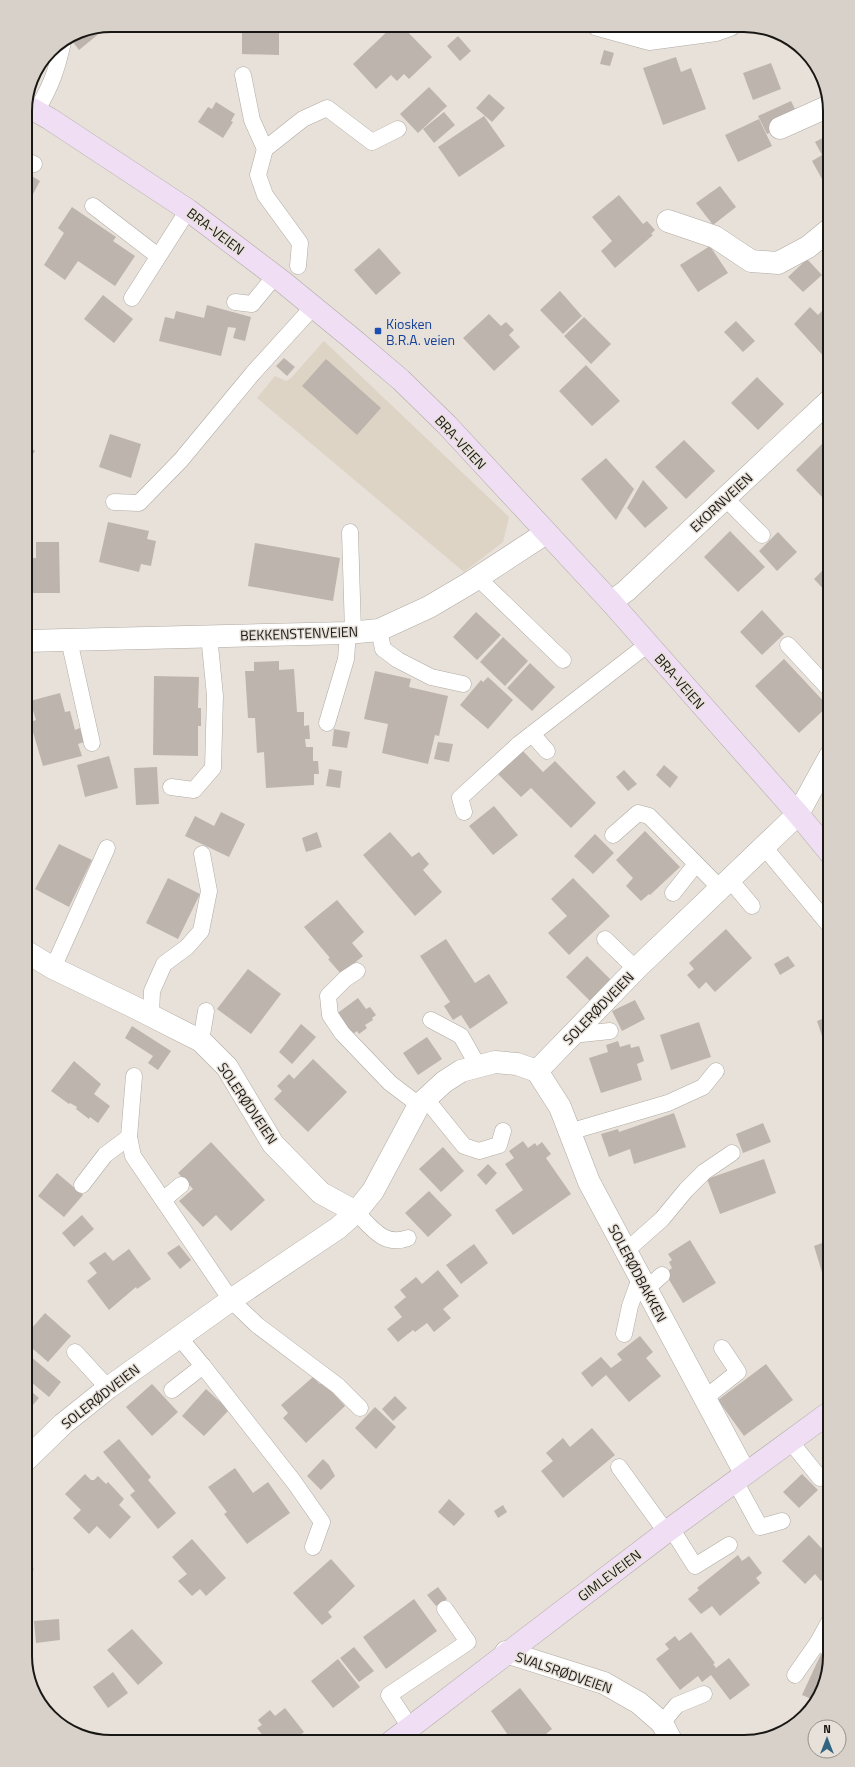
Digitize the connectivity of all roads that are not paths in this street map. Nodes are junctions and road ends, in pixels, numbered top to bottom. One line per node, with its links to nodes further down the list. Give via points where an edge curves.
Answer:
1 (625, 32): 2 (street, via 649,38)
2 (699, 32)
3 (61, 50): 5 (lane, via 49,91)
4 (243, 75): 10 (lane, via 252,120)
5 (32, 107)
6 (32, 109): 12 (main road, BRA-VEIEN)
7 (823, 109): 8 (street)
8 (780, 128)
9 (398, 129): 10 (lane, via 372,142 328,108 303,119)
10 (265, 149): 16 (lane, via 258,175 265,195 300,243)
11 (93, 206): 15 (lane)
12 (188, 210): 15 (lane); 17 (main road, BRA-VEIEN)
13 (668, 221): 14 (street, via 715,237 751,261 778,263 808,247)
14 (823, 235)
15 (158, 256): 18 (lane)
16 (298, 266)
17 (275, 276): 19 (lane, via 252,304); 20 (main road, BRA-VEIEN)
18 (132, 298)
19 (235, 302)
20 (314, 307): 23 (lane, via 253,373 181,460 139,503); 25 (main road, BRA-VEIEN, via 401,380 447,425)
21 (823, 408): 22 (street, EKORNVEIEN)
22 (725, 498): 26 (lane); 28 (street, EKORNVEIEN)
23 (114, 502)
24 (350, 532): 30 (lane)
25 (546, 533): 27 (street, BEKKENSTENVEIEN); 28 (main road, BRA-VEIEN)
26 (762, 535)
27 (478, 578): 29 (street, BEKKENSTENVEIEN, via 429,607); 36 (lane)
28 (611, 602): 34 (main road, BRA-VEIEN)
29 (379, 630): 30 (street, BEKKENSTENVEIEN); 38 (lane, via 383,649 398,660 431,677)
30 (350, 633): 31 (street, BEKKENSTENVEIEN); 39 (lane, via 346,659)
31 (209, 635): 32 (street, BEKKENSTENVEIEN); 44 (lane, via 215,696 213,768 194,790)
32 (68, 640): 33 (street, BEKKENSTENVEIEN); 41 (lane)
33 (32, 641)
34 (648, 644): 40 (lane); 46 (main road, BRA-VEIEN)
35 (788, 645): 37 (lane)
36 (563, 660)
37 (823, 682)
38 (463, 684)
39 (326, 723)
40 (532, 734): 42 (lane); 45 (lane, via 460,798)
41 (92, 743)
42 (547, 751)
43 (823, 769): 46 (street, SOLERØDVEIEN)
44 (171, 787)
45 (464, 812)
46 (798, 814): 48 (main road, BRA-VEIEN); 49 (street, SOLERØDVEIEN)
47 (613, 835): 52 (lane, via 638,813 649,816)
48 (823, 845)
49 (764, 847): 53 (street, SOLERØDVEIEN); 56 (lane)
50 (107, 848): 59 (lane)
51 (202, 854): 63 (lane, via 209,891 201,931 187,947 164,964 152,991)
52 (696, 864): 53 (lane); 54 (lane)
53 (726, 884): 55 (lane); 60 (street, SOLERØDVEIEN)
54 (673, 893)
55 (752, 906)
56 (823, 918)
57 (605, 938): 60 (lane)
58 (32, 955): 59 (street, SOLERØDVEIEN)
59 (53, 968): 63 (street, SOLERØDVEIEN)
60 (636, 969): 66 (street, SOLERØDVEIEN)
61 (357, 971): 72 (lane, via 328,996 330,1015 342,1033 390,1083)
62 (206, 1011): 67 (lane)
63 (151, 1015): 67 (street, SOLERØDVEIEN)
64 (431, 1020): 68 (lane, via 461,1036)
65 (610, 1031): 66 (lane)
66 (572, 1035): 69 (street, SOLERØDVEIEN)
67 (201, 1041): 80 (street, SOLERØDVEIEN, via 227,1067 274,1144 321,1193)
68 (478, 1066): 69 (street, SOLERØDVEIEN, via 495,1062 517,1064); 72 (street, SOLERØDVEIEN, via 461,1071 444,1082)
69 (537, 1071): 74 (street, SOLERØDBAKKEN, via 560,1107)
70 (716, 1071): 74 (lane, via 703,1087 668,1103)
71 (134, 1076): 75 (lane)
72 (423, 1102): 73 (lane, via 464,1146 479,1151 499,1145); 80 (street, SOLERØDVEIEN, via 373,1191)
73 (503, 1131)
74 (569, 1132): 82 (street, SOLERØDBAKKEN, via 589,1182)
75 (129, 1137): 77 (lane, via 105,1155); 79 (lane, via 133,1156)
76 (732, 1152): 82 (lane, via 704,1172 662,1219)
77 (82, 1185)
78 (181, 1185): 79 (lane)
79 (163, 1200): 85 (lane)
80 (356, 1212): 81 (lane, via 386,1239 398,1242); 85 (street, SOLERØDVEIEN, via 338,1228)
81 (408, 1238)
82 (626, 1251): 84 (street, SOLERØDBAKKEN)
83 (662, 1275): 84 (lane)
84 (643, 1283): 86 (lane, via 630,1306); 93 (street, SOLERØDBAKKEN)
85 (231, 1300): 87 (street, SOLERØDVEIEN); 94 (lane, via 257,1325 338,1386)
86 (624, 1334)
87 (179, 1337): 90 (lane); 91 (street, SOLERØDVEIEN)
88 (722, 1348): 93 (lane, via 738,1372)
89 (75, 1352): 91 (lane)
90 (204, 1366): 92 (lane); 104 (lane, via 322,1522)
91 (108, 1388): 97 (street, SOLERØDVEIEN, via 63,1424)
92 (172, 1390)
93 (705, 1398): 99 (street, SOLERØDBAKKEN)
94 (360, 1408)
95 (823, 1417): 96 (main road, GIMLEVEIEN)
96 (790, 1441): 99 (main road, GIMLEVEIEN); 100 (lane)
97 (32, 1454)
98 (619, 1467): 102 (lane)
99 (740, 1477): 101 (lane, via 760,1527); 102 (main road, GIMLEVEIEN)
100 (820, 1478)
101 (782, 1521)
102 (668, 1530): 103 (lane, via 695,1566); 107 (main road, GIMLEVEIEN)
103 (729, 1545)
104 (313, 1547)
105 (445, 1609): 111 (lane, via 468,1642 389,1694)
106 (823, 1647): 108 (lane)
107 (506, 1652): 110 (street, SVALSRØDVEIEN, via 604,1683 639,1703); 111 (main road, GIMLEVEIEN)
108 (795, 1675)
109 (704, 1694): 110 (lane, via 677,1705)
110 (662, 1723): 112 (street, SVALSRØDVEIEN)
111 (405, 1735)
112 (668, 1735)

